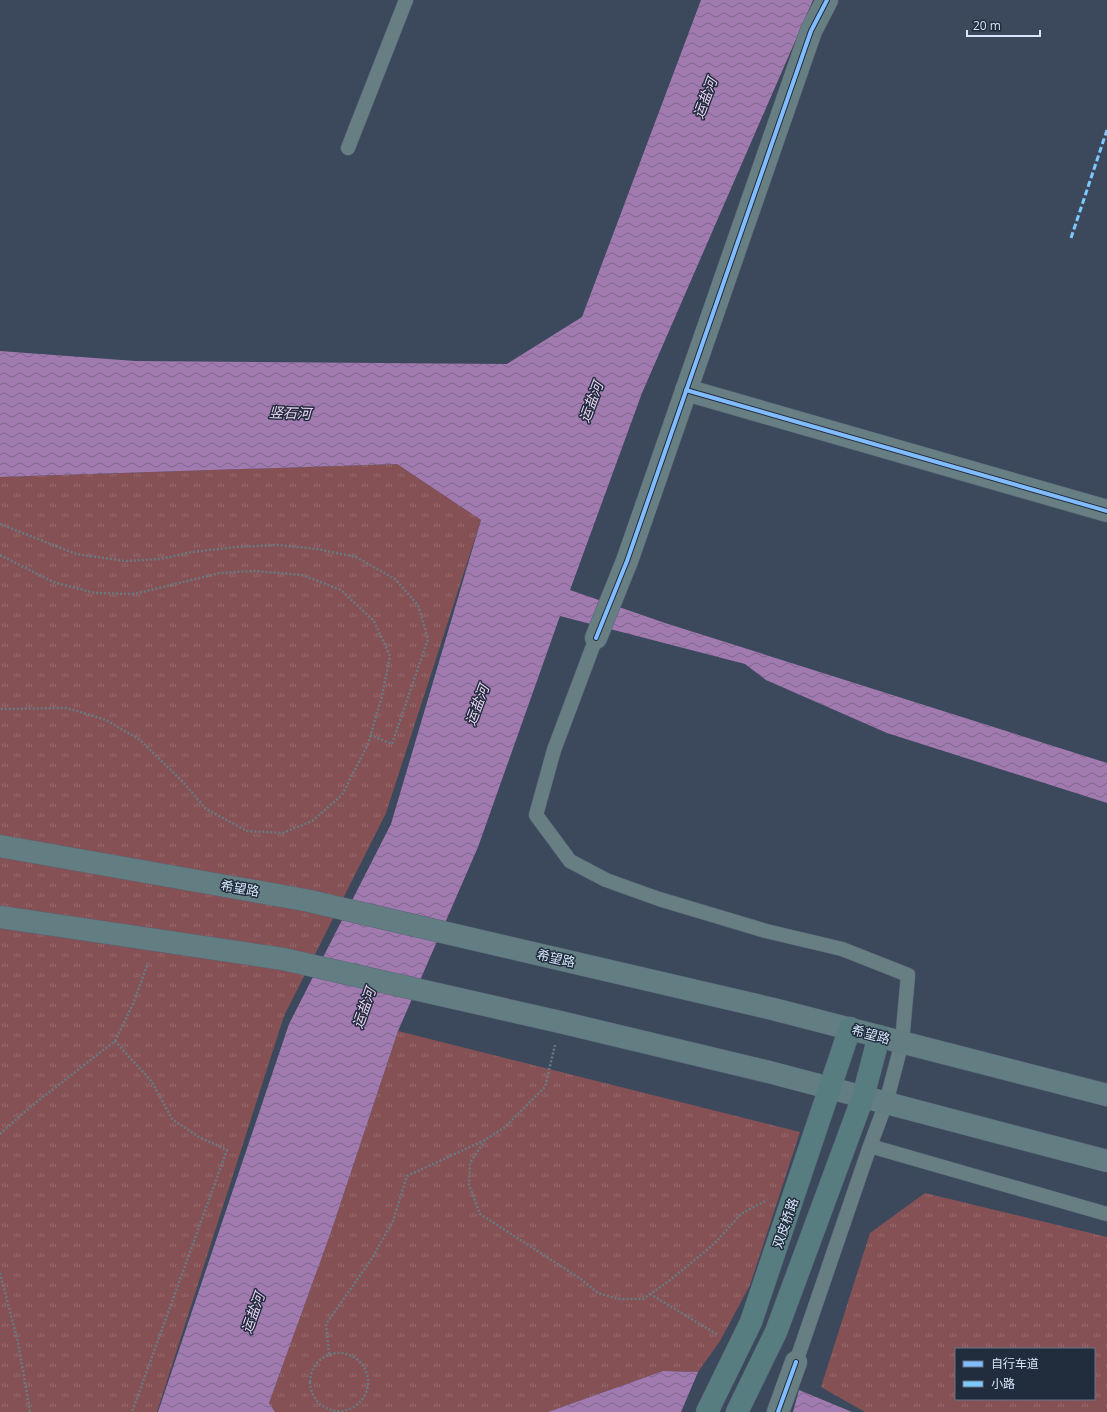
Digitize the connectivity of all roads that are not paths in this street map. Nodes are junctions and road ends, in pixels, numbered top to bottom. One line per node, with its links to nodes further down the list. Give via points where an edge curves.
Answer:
1 (406, 0): 3 (lane)
2 (827, 0): 4 (street, via 811,31)
3 (348, 148)
4 (686, 390): 5 (street); 6 (street, via 627,561)
5 (1107, 511)
6 (596, 638): 11 (lane, via 554,750 536,815 570,861 606,880 659,899 766,931 842,949 908,975)
7 (0, 846): 9 (main road, 希望路, via 305,900)
8 (0, 917): 12 (main road, via 283,959 560,1022)
9 (850, 1028): 10 (main road, 希望路); 12 (main road, 双皮桥路)
10 (879, 1036): 11 (main road, 希望路); 14 (main road)
11 (902, 1042): 13 (main road, 希望路); 15 (lane)
12 (831, 1089): 14 (main road); 20 (main road, 双皮桥路, via 751,1322)
13 (1107, 1095)
14 (863, 1097): 15 (main road); 21 (main road, via 776,1332)
15 (886, 1103): 16 (lane); 17 (main road)
16 (870, 1146): 18 (lane); 19 (lane)
17 (1107, 1160)
18 (1107, 1214)
19 (796, 1362): 22 (street)
20 (707, 1412)
21 (737, 1412)
22 (778, 1412)

